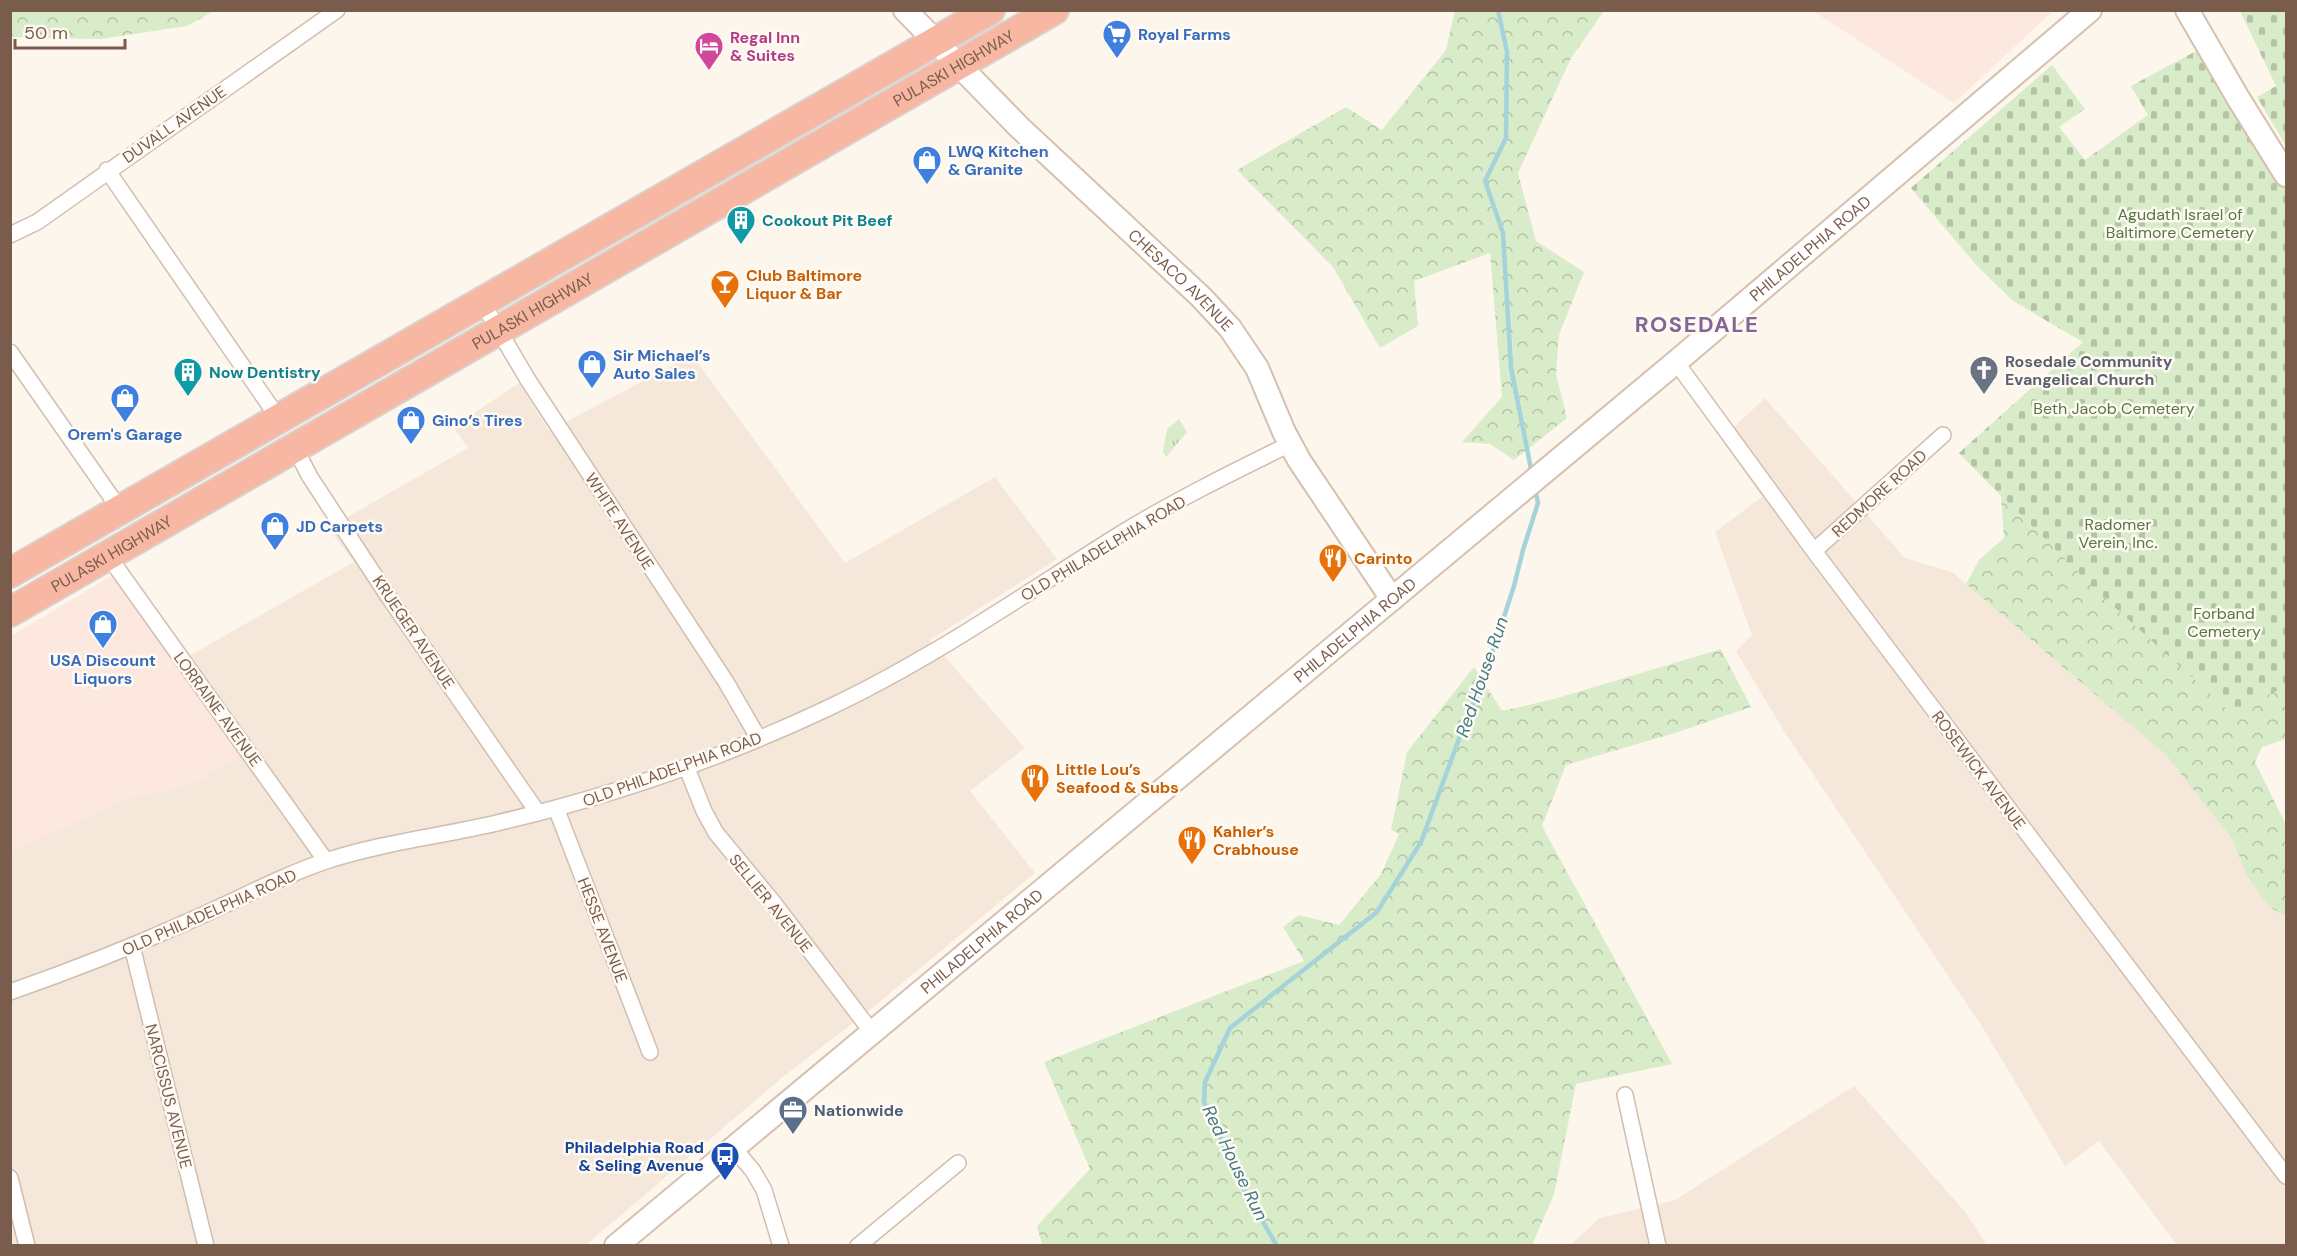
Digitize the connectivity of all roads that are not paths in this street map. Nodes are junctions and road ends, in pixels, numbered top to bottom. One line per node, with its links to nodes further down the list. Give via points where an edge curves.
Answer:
1 (337, 10): 9 (street, DUVALL AVENUE)
2 (905, 10): 7 (main road, CHESACO AVENUE)
3 (990, 10): 7 (highway, PULASKI HIGHWAY)
4 (1054, 10): 8 (highway, PULASKI HIGHWAY)
5 (2090, 10): 15 (main road, PHILADELPHIA ROAD)
6 (2187, 10): 10 (main road)
7 (936, 43): 8 (main road, CHESACO AVENUE); 12 (highway, PULASKI HIGHWAY)
8 (959, 67): 13 (highway, PULASKI HIGHWAY); 18 (main road, CHESACO AVENUE, via 1224,321 1257,368)
9 (107, 170): 11 (street, DUVALL AVENUE, via 37,222); 16 (street)
10 (2286, 175)
11 (10, 235)
12 (482, 302): 13 (street, WHITE AVENUE); 16 (highway, PULASKI HIGHWAY)
13 (499, 331): 19 (highway, PULASKI HIGHWAY); 26 (street, WHITE AVENUE)
14 (10, 352): 20 (street)
15 (1676, 362): 21 (street, ROSEWICK AVENUE); 24 (main road, PHILADELPHIA ROAD)
16 (279, 419): 20 (highway, PULASKI HIGHWAY)
17 (1943, 435): 21 (street, REDMORE ROAD)
18 (1290, 444): 24 (main road, CHESACO AVENUE); 26 (street, OLD PHILADELPHIA ROAD, via 1126,531 904,669)
19 (296, 448): 22 (highway, PULASKI HIGHWAY); 29 (street, KRUEGER AVENUE, via 310,477 388,596)
20 (121, 511): 23 (highway, PULASKI HIGHWAY)
21 (1814, 551): 38 (street, ROSEWICK AVENUE)
22 (109, 557): 25 (highway, PULASKI HIGHWAY); 30 (street, LORRAINE AVENUE)
23 (10, 573)
24 (1392, 599): 33 (main road, PHILADELPHIA ROAD)
25 (10, 612)
26 (759, 739): 27 (street, OLD PHILADELPHIA ROAD)
27 (686, 766): 28 (street, OLD PHILADELPHIA ROAD); 33 (street, SELLIER AVENUE, via 721,841 773,902)
28 (556, 808): 29 (street, OLD PHILADELPHIA ROAD); 34 (street, HESSE AVENUE)
29 (538, 813): 30 (street, OLD PHILADELPHIA ROAD, via 395,842)
30 (326, 861): 31 (street, OLD PHILADELPHIA ROAD)
31 (132, 946): 32 (street, OLD PHILADELPHIA ROAD); 41 (street, NARCISSUS AVENUE)
32 (10, 992)
33 (871, 1031): 36 (main road, PHILADELPHIA ROAD)
34 (650, 1052)
35 (1625, 1095): 45 (street)
36 (733, 1147): 42 (main road, PHILADELPHIA ROAD); 43 (street, via 764,1190)
37 (958, 1163): 44 (street)
38 (2286, 1176)
39 (10, 1178): 40 (street)
40 (27, 1245)
41 (206, 1245)
42 (616, 1245)
43 (781, 1245)
44 (858, 1245)
45 (1658, 1245)

